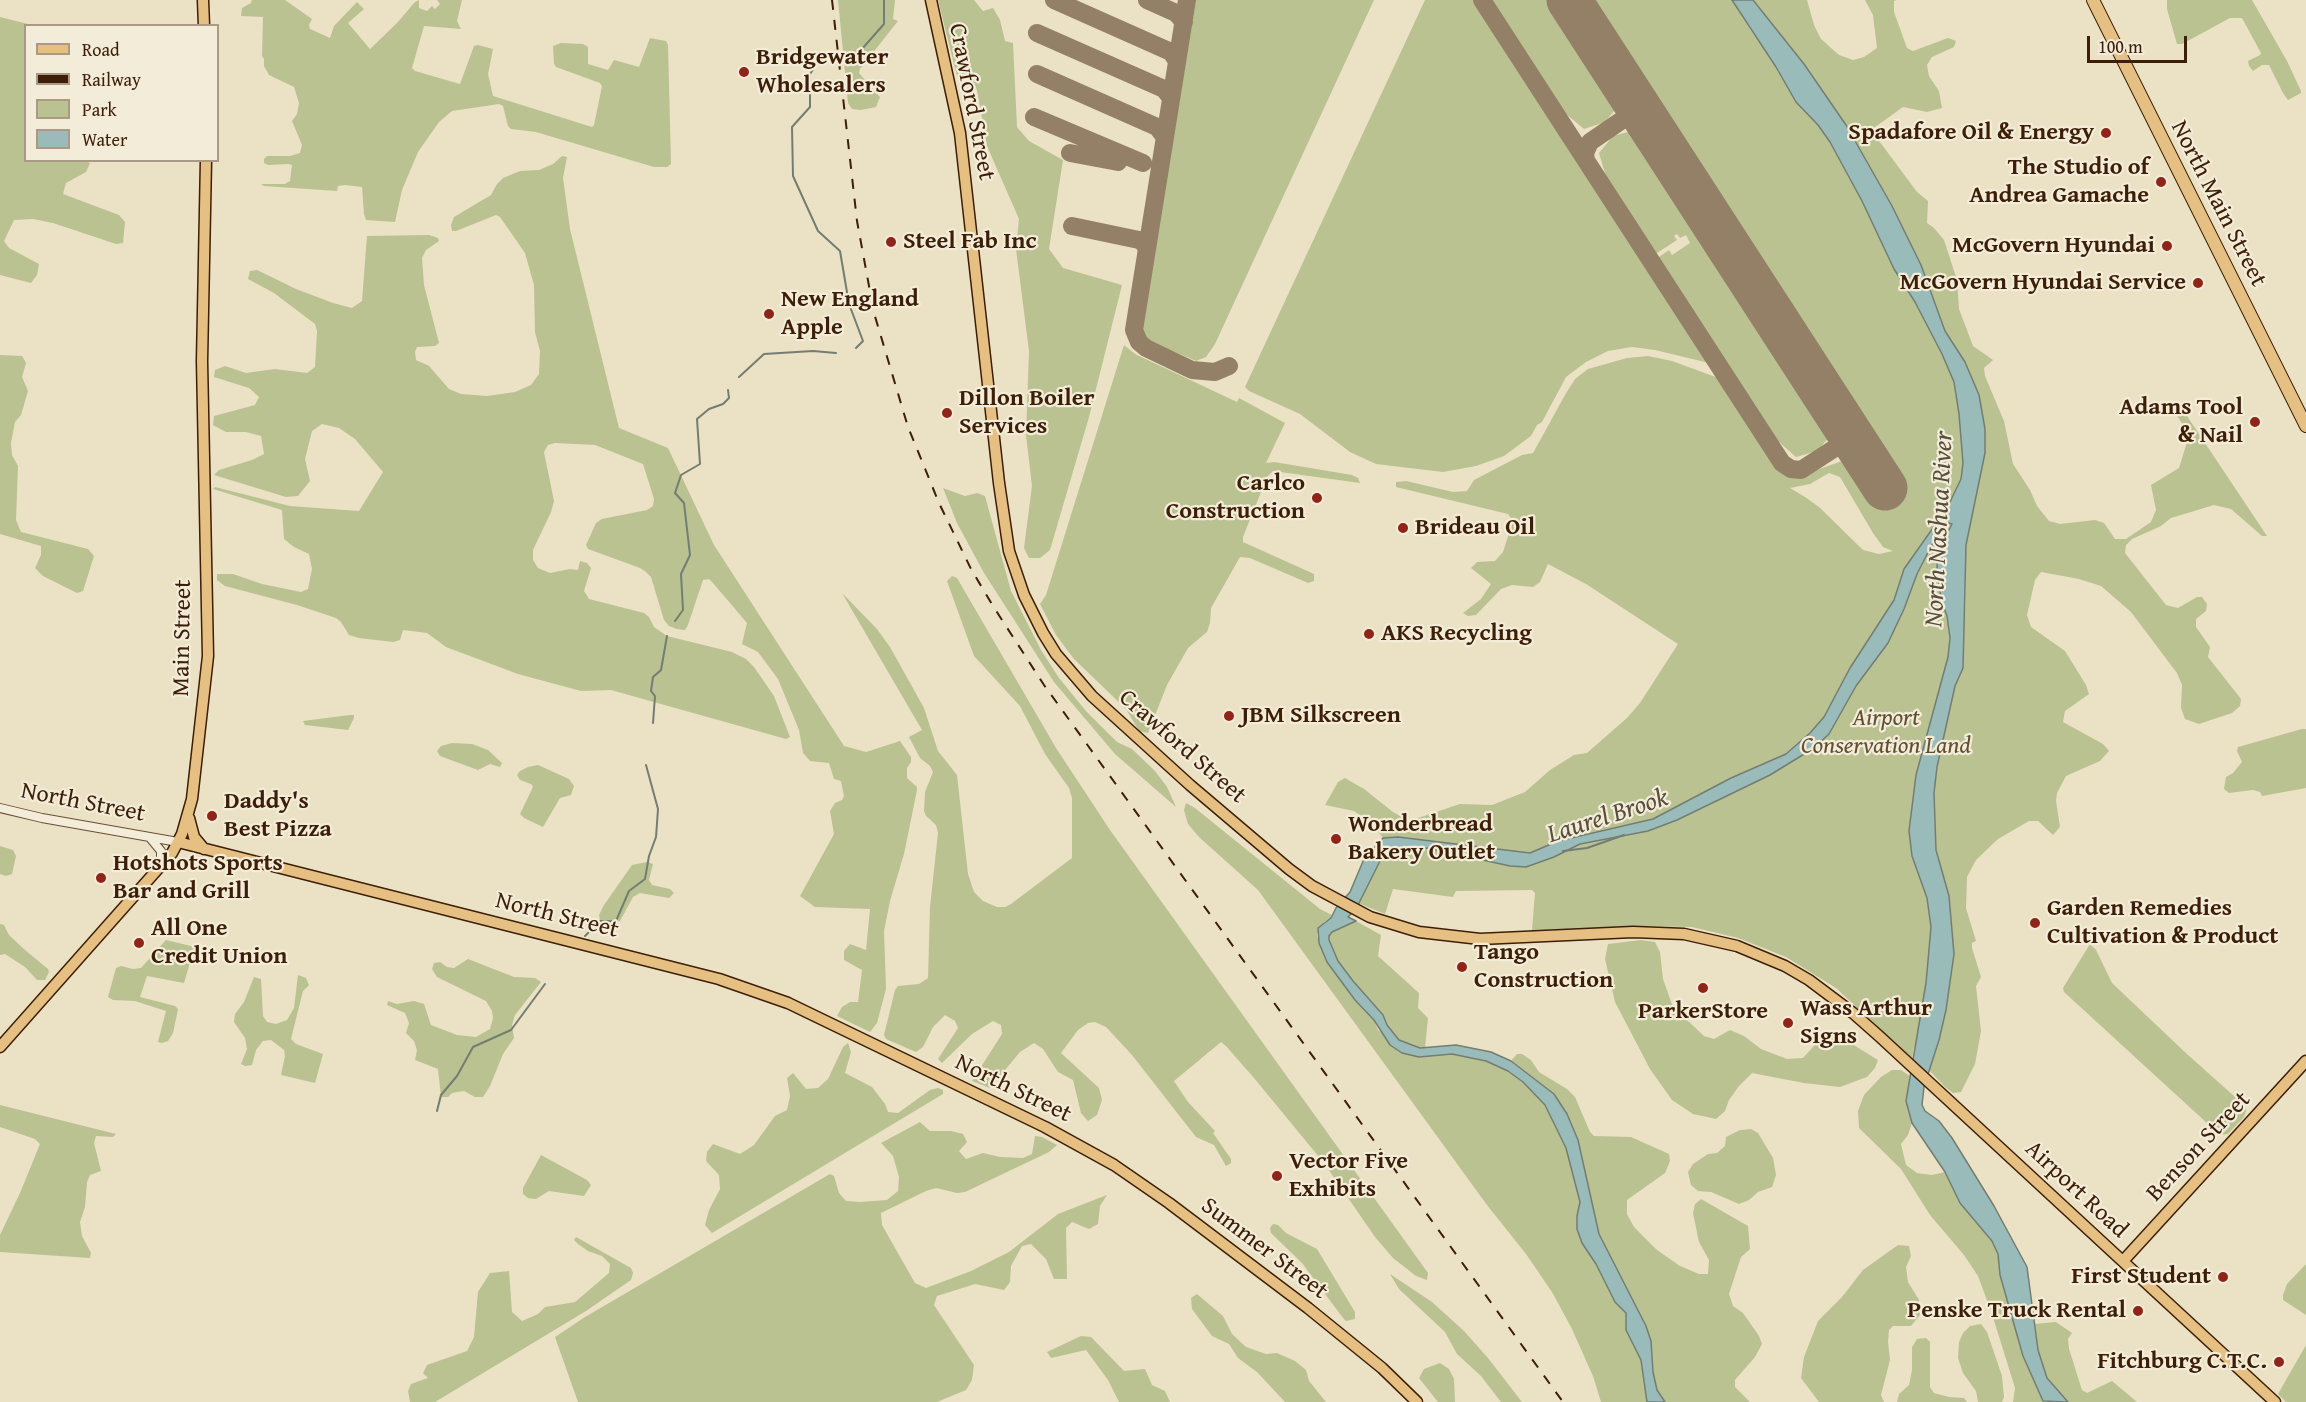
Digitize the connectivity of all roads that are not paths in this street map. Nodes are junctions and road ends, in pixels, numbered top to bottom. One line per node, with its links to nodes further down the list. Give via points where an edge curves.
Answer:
1 (203, 0): 4 (main road)
2 (931, 0): 14 (main road, Crawford Street, via 960,133 1009,551 1026,601 1056,654 1100,704 1289,869 1361,912 1410,930 1458,938 1660,932 1726,943 1763,956 1809,980 1853,1012)
3 (2093, 0): 6 (highway, North Main Street)
4 (204, 24)
5 (206, 162): 8 (main road, Main Street, via 202,361 208,656)
6 (2306, 426)
7 (0, 808): 9 (street, North Street)
8 (188, 815): 10 (main road, Main Street); 11 (main road, via 194,837)
9 (151, 838): 10 (street, North Street); 12 (street, via 160,851)
10 (178, 842): 11 (main road, North Street); 12 (main road, Main Street)
11 (205, 849): 16 (main road, North Street, via 756,990)
12 (161, 866): 13 (main road, Main Street)
13 (0, 1047)
14 (1902, 1058): 17 (main road, Airport Road)
15 (2306, 1061): 17 (main road, Benson Street)
16 (1076, 1143): 18 (main road, Summer Street, via 1140,1182 1245,1260 1350,1341)
17 (2123, 1261): 19 (main road, Airport Road)
18 (1417, 1402)
19 (2275, 1402)

